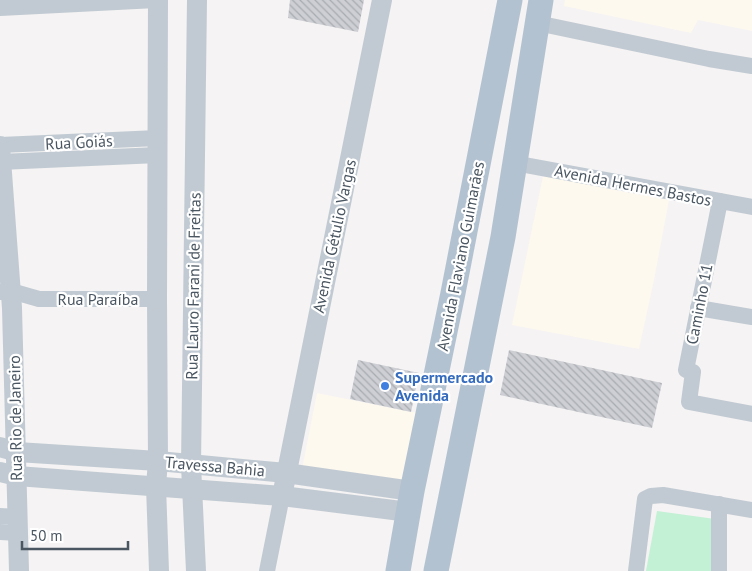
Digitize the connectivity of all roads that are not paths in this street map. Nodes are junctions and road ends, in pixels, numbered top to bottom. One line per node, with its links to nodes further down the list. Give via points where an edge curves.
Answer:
1 (157, 0): 5 (street); 8 (street)
2 (197, 0): 24 (street, Rua Lauro Farani de Freitas)
3 (382, 0): 25 (street, Avenida Gétulio Vargas)
4 (510, 0): 13 (main road, Avenida Flaviano Guimarães)
5 (0, 8)
6 (539, 12): 7 (street, via 699,57); 10 (main road)
7 (752, 66)
8 (158, 147): 9 (street, Rua Goiás); 16 (street)
9 (0, 154): 17 (street, Rua Rio de Janeiro)
10 (514, 163): 11 (street, Avenida Hermes Bastos); 14 (main road)
11 (720, 201): 12 (street, Avenida Hermes Bastos); 19 (street, Caminho 11)
12 (752, 207)
13 (466, 227): 14 (main road, via 472,239 483,245); 15 (main road, Avenida Flaviano Guimarães)
14 (503, 237): 18 (main road)
15 (453, 293): 18 (main road, via 465,285 476,285); 30 (main road, Avenida Flaviano Guimarães)
16 (157, 299): 17 (street, Rua Paraíba); 23 (street)
17 (6, 300): 22 (street, Rua Rio de Janeiro)
18 (490, 300): 39 (main road)
19 (698, 308): 20 (street); 21 (street, Caminho 11, via 686,370 693,372 689,402)
20 (752, 317)
21 (752, 414)
22 (9, 450): 23 (street, Travessa Bahia); 26 (street, Rua Rio de Janeiro)
23 (158, 461): 24 (street, Travessa Bahia); 27 (street)
24 (191, 464): 25 (street, Travessa Bahia); 28 (street, Rua Lauro Farani de Freitas)
25 (286, 473): 29 (street, Avenida Gétulio Vargas); 30 (street, Travessa Bahia)
26 (8, 474): 27 (street, Travessa Bahia); 33 (street, Rua Rio de Janeiro)
27 (156, 486): 28 (street, Travessa Bahia); 35 (street)
28 (192, 489): 29 (street, Travessa Bahia); 36 (street, Rua Lauro Farani de Freitas)
29 (282, 496): 30 (street, Travessa Bahia); 37 (street)
30 (411, 502): 38 (main road, Avenida Flaviano Guimarães)
31 (719, 504): 32 (street); 40 (street, via 663,495 646,499); 41 (street)
32 (752, 510)
33 (9, 524): 34 (street, Rua Rio de Janeiro)
34 (19, 571)
35 (159, 571)
36 (196, 571)
37 (267, 571)
38 (398, 571)
39 (436, 571)
40 (636, 571)
41 (719, 571)

